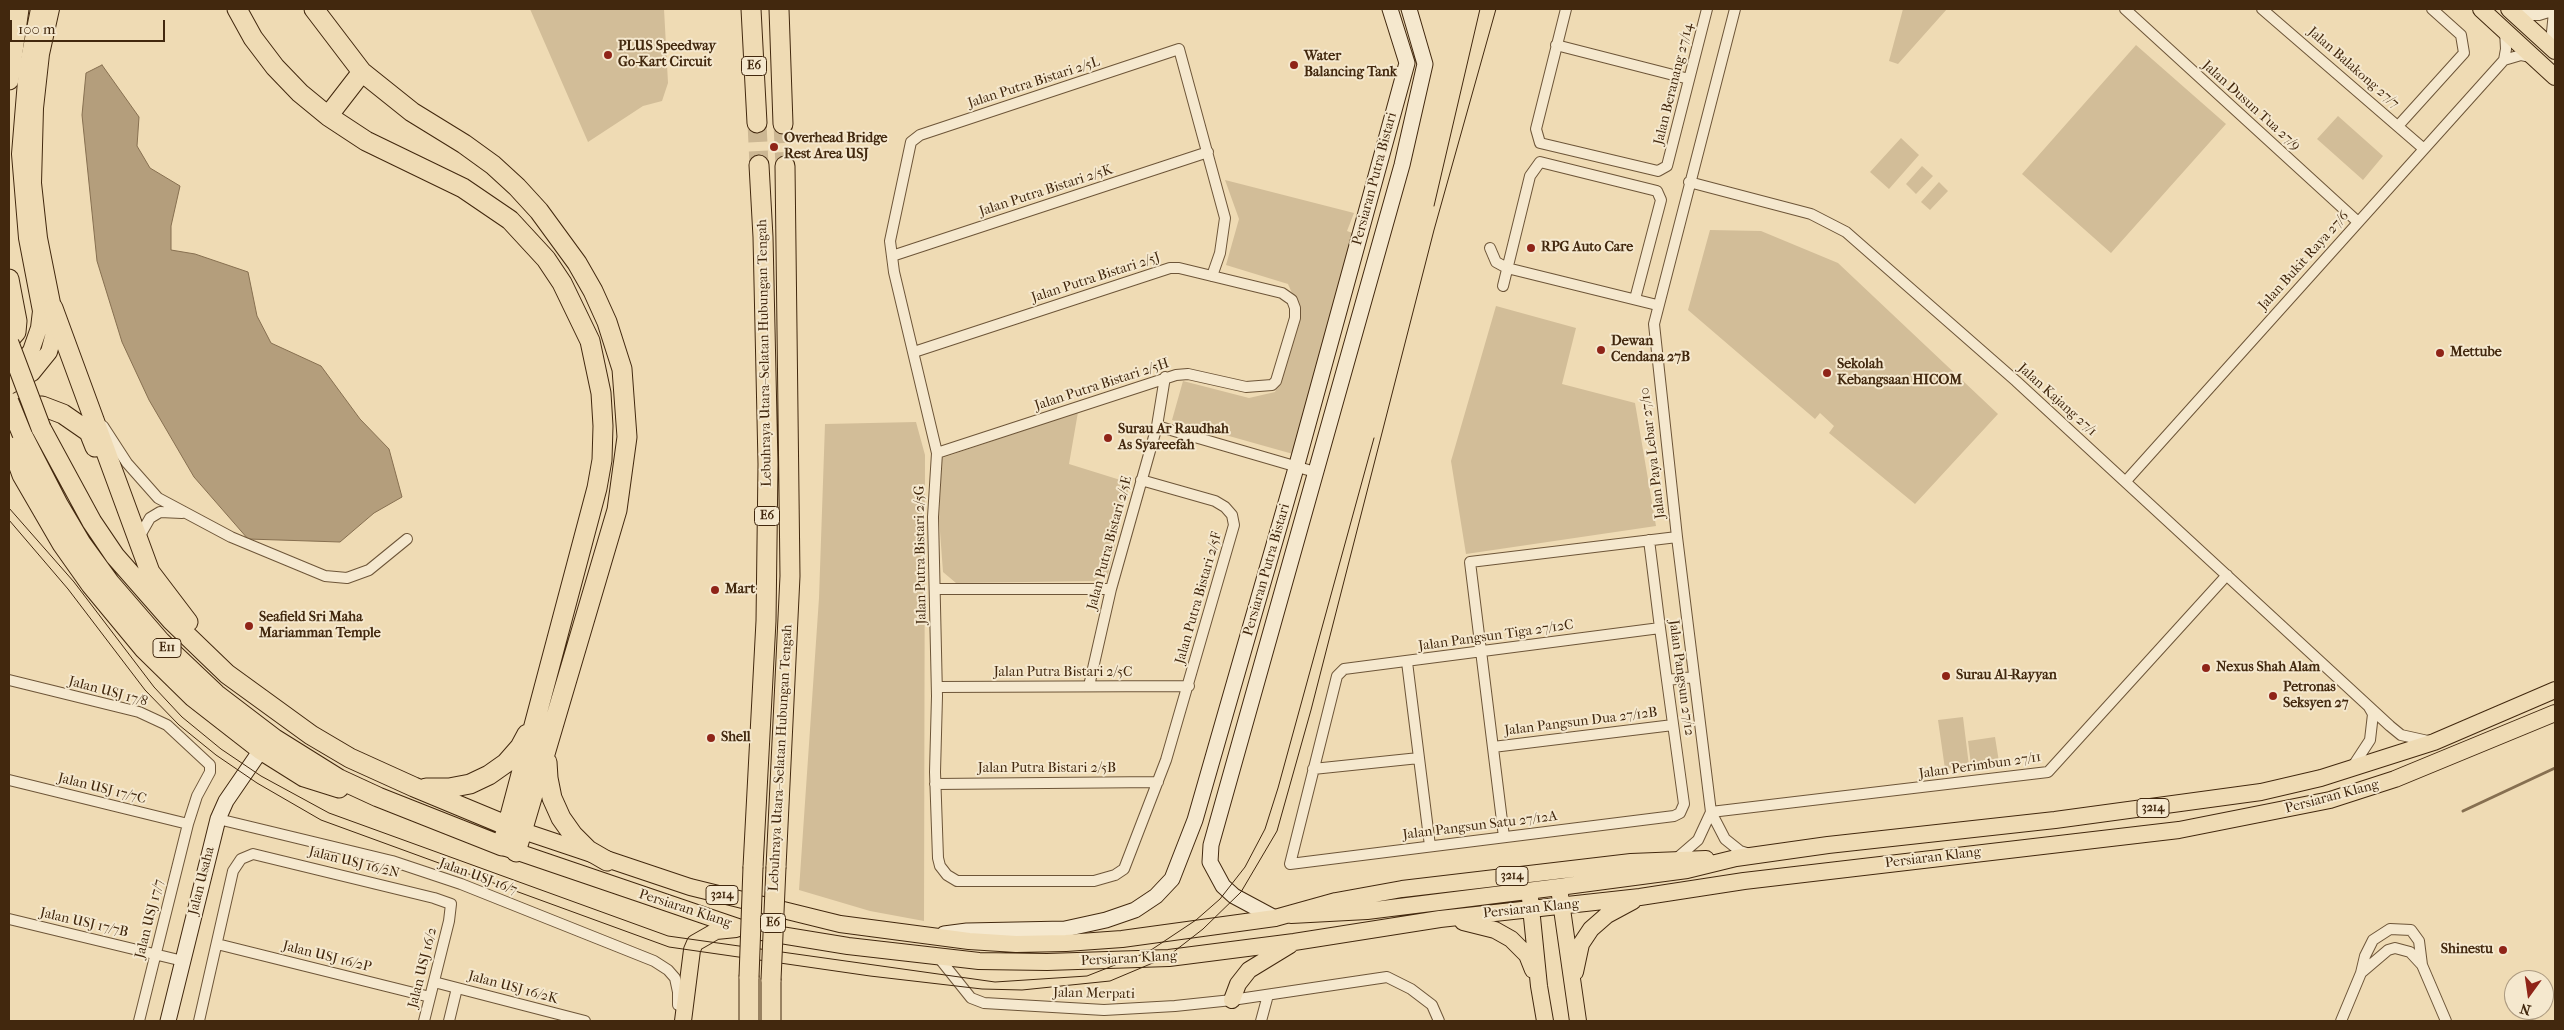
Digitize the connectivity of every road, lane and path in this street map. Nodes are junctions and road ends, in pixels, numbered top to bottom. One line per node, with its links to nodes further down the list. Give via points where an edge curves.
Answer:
1 (19, 9): 29 (highway)
2 (39, 9): 49 (main road, via 27,69 20,154 27,238)
3 (51, 9): 49 (main road, via 41,54 35,108 34,184)
4 (236, 9): 30 (highway, via 275,67)
5 (314, 9): 26 (highway)
6 (751, 9): 31 (highway, E6)
7 (779, 9): 32 (highway, E6)
8 (1390, 9): 63 (main road, Persiaran Putra Bistari, via 1407,63)
9 (1409, 9): 64 (main road, Persiaran Putra Bistari, via 1425,64 1402,165)
10 (1566, 9): 22 (street)
11 (1707, 9): 28 (street, Jalan Beranang 27/14)
12 (1735, 9): 39 (street, Jalan Paya Lebar 27/10)
13 (2125, 9): 40 (street, Jalan Dusun Tua 27/9)
14 (2262, 9): 33 (street, Jalan Balakong 27/7)
15 (2432, 9): 33 (street, via 2461,35 2464,53)
16 (2480, 9): 20 (main road)
17 (2509, 9): 23 (main road)
18 (2514, 9): 19 (street, via 2531,15)
19 (2554, 11): 21 (street, via 2552,32)
20 (2505, 32): 24 (main road); 25 (street)
21 (2555, 42)
22 (1556, 45): 28 (street); 28 (street, Jalan Beranang 27/14, via 1536,129 1540,143 1658,172 1667,166)
23 (2555, 51)
24 (2532, 57): 25 (street); 27 (main road)
25 (2504, 60): 34 (street, Jalan Bukit Raya 27/6)
26 (362, 72): 30 (highway); 91 (highway, via 412,112 493,165 517,187 577,263 617,347 627,413 622,483 609,544)
27 (2555, 77)
28 (1689, 79)
29 (9, 80)
30 (328, 116): 89 (highway, via 366,141 463,188 510,220 557,275 590,341 601,393 602,460)
31 (757, 122)
32 (783, 124)
33 (2398, 126): 34 (street, Jalan Balakong 27/7)
34 (2424, 149): 40 (street, Jalan Bukit Raya 27/6)
35 (908, 152): 36 (street, Jalan Putra Bistari 2/5L, via 911,142 920,135 1179,49); 42 (street, Jalan Putra Bistari 2/5G, via 890,241)
36 (1208, 152): 42 (street, Jalan Putra Bistari 2/5K); 44 (street, via 1225,218 1220,253)
37 (759, 165): 149 (highway, Lebuhraya Utara–Selatan Hubungan Tengah / E6, bridge, via 768,464 766,621 753,867)
38 (785, 166): 150 (highway, Lebuhraya Utara–Selatan Hubungan Tengah / E6, bridge, via 790,576)
39 (1689, 182): 48 (street, Jalan Paya Lebar 27/10); 67 (street, Jalan Kajang 27/1, via 1803,212 1846,232)
40 (2358, 222): 67 (street, Jalan Bukit Raya 27/6)
41 (1490, 248): 43 (street, via 1496,262)
42 (892, 256): 51 (street, Jalan Putra Bistari 2/5G)
43 (1508, 268): 46 (street); 47 (street); 47 (street, via 1530,176 1540,162 1657,191 1661,200)
44 (1212, 276): 51 (street, Jalan Putra Bistari 2/5J, via 1170,268); 54 (street, Jalan Putra Bistari 2/5J, via 1282,293 1292,300 1295,318)
45 (9, 279): 50 (highway, via 17,321 16,332)
46 (1503, 286)
47 (1636, 299): 48 (street)
48 (1657, 304): 70 (street, Jalan Paya Lebar 27/10, via 1655,354)
49 (47, 309): 52 (main road, via 31,351 24,359); 55 (main road, via 54,333 49,352 32,373); 57 (highway)
50 (9, 341): 86 (highway, E11, bridge, via 41,428 92,522 115,556 192,643)
51 (914, 352): 61 (street, Jalan Putra Bistari 2/5G)
52 (9, 365)
53 (1165, 377): 54 (street, Jalan Putra Bistari 2/5H, via 1188,374 1256,388); 59 (street, Jalan Putra Bistari 2/5E); 61 (street, Jalan Putra Bistari 2/5H)
54 (1276, 381)
55 (9, 386)
56 (9, 402): 60 (highway, E11, bridge)
57 (88, 402): 68 (street, via 133,470 158,498); 69 (highway)
58 (9, 416): 69 (highway, via 20,407 42,406 63,414 89,432)
59 (1157, 426): 63 (street); 66 (street, Jalan Putra Bistari 2/5E)
60 (15, 436): 65 (highway); 102 (highway, E11, via 110,583 161,642 216,694 268,734 332,775)
61 (937, 453): 74 (street, Jalan Putra Bistari 2/5G, via 933,517)
62 (9, 461): 65 (highway)
63 (1296, 468): 64 (street); 126 (main road, Persiaran Putra Bistari, via 1194,820 1172,879 1156,896 1135,910 1106,920 1065,929)
64 (1315, 472): 121 (main road, Persiaran Putra Bistari, via 1210,862 1223,886 1234,896)
65 (22, 475): 94 (highway, via 62,544 144,649 193,697)
66 (1140, 480): 75 (street, Jalan Putra Bistari 2/5E); 83 (street, Jalan Putra Bistari 2/5F, via 1214,501 1232,515 1234,525)
67 (2126, 481): 73 (street, Jalan Kajang 27/1)
68 (186, 513): 69 (street, via 160,512); 71 (street, via 231,537 325,576 347,578 369,570)
69 (134, 531): 86 (highway, via 158,584)
70 (1676, 537): 72 (street); 79 (street, Jalan Paya Lebar 27/10)
71 (407, 539)
72 (1649, 540): 76 (street, Jalan Pangsun 27/12); 77 (street, via 1470,562)
73 (2227, 575): 87 (street, Jalan Kajang 27/1); 103 (street, Jalan Perimbun 27/11, via 2048,772)
74 (935, 589): 75 (street); 84 (street, Jalan Putra Bistari 2/5G)
75 (1111, 589): 82 (street, Jalan Putra Bistari 2/5E)
76 (1660, 628): 77 (street, Jalan Pangsun Tiga 27/12C); 81 (street, Jalan Pangsun 27/12)
77 (1481, 652): 78 (street, Jalan Pangsun Tiga 27/12C); 93 (street)
78 (1407, 662): 95 (street); 97 (street, Jalan Pangsun Tiga 27/12C, via 1344,669 1337,676)
79 (1694, 677): 81 (street); 103 (street, Jalan Paya Lebar 27/10)
80 (9, 680): 106 (street, Jalan USJ 17/8, via 139,712 167,725 210,765)
81 (1667, 680): 90 (street, Jalan Pangsun 27/12)
82 (1089, 686): 83 (street, Jalan Putra Bistari 2/5C); 84 (street, Jalan Putra Bistari 2/5C)
83 (1189, 686): 99 (street, Jalan Putra Bistari 2/5F)
84 (937, 687): 100 (street, Jalan Putra Bistari 2/5G)
85 (2555, 690): 92 (main road, Persiaran Klang / 3214)
86 (250, 692): 101 (highway, E11, via 317,739)
87 (2367, 704): 92 (street, Jalan Kajang 27/1, via 2402,735); 96 (street, via 2373,714 2370,740)
88 (2555, 714): 117 (main road, Persiaran Klang / 3214, via 2395,779 2330,800 2264,814 2179,830 1839,869)
89 (538, 716): 101 (highway, via 520,747 489,775 470,784 449,788); 107 (highway)
90 (1673, 725): 93 (street, Jalan Pangsun Dua 27/12B); 104 (street, Jalan Pangsun 27/12, via 1684,804 1680,813)
91 (552, 736): 107 (highway); 114 (highway, via 547,757 548,778 560,818 588,850)
92 (2434, 742): 96 (main road, Persiaran Klang / 3214)
93 (1493, 747): 108 (street)
94 (261, 750): 102 (highway, via 304,777); 105 (main road, Jalan Usaha, via 226,801)
95 (1419, 758): 97 (street); 109 (street)
96 (2353, 767): 111 (main road, Persiaran Klang / 3214, via 2261,792 2198,802)
97 (1313, 769): 109 (street, Jalan Pangsun Satu 27/12A, via 1290,864)
98 (9, 780): 106 (street, Jalan USJ 17/7C)
99 (1158, 782): 100 (street, Jalan Putra Bistari 2/5B); 100 (street, Jalan Putra Bistari 2/5F, via 1124,869 1094,881 967,882 947,875 940,866)
100 (936, 784)
101 (414, 787): 107 (highway, E11)
102 (378, 798): 110 (highway, E11)
103 (1711, 812): 111 (street, Jalan Paya Lebar 27/10, via 1725,839 1740,851); 113 (street, via 1698,840)
104 (1674, 816): 108 (street, Jalan Pangsun Satu 27/12A)
105 (218, 819): 131 (main road, Jalan Usaha); 147 (street, Jalan USJ 16/7, via 392,861 461,884 654,962 674,978 678,992)
106 (188, 824): 129 (street, Jalan USJ 17/7)
107 (516, 828): 110 (highway); 114 (main road, Persiaran Klang / 3214)
108 (1504, 837): 109 (street, Jalan Pangsun Satu 27/12A)
109 (1430, 846)
110 (509, 849): 125 (main road, Persiaran Klang / 3214)
111 (1753, 855): 112 (main road, Persiaran Klang / 3214)
112 (1736, 858): 113 (main road, Persiaran Klang / 3214); 115 (main road, Persiaran Klang, via 1687,870)
113 (1676, 859): 120 (main road, Persiaran Klang / 3214, via 1402,889 1336,901)
114 (606, 861): 126 (main road, Persiaran Klang / 3214, via 690,887 840,924)
115 (1559, 887): 116 (main road, Persiaran Klang); 118 (main road)
116 (1530, 891): 119 (main road, 3214); 120 (main road, Persiaran Klang, via 1367,911)
117 (1640, 897): 118 (main road, Persiaran Klang / 3214); 135 (main road, via 1607,915 1590,929 1581,944)
118 (1562, 906): 119 (main road, Persiaran Klang / 3214); 135 (main road)
119 (1531, 909): 123 (main road, Persiaran Klang / 3214); 136 (main road, 3214)
120 (1292, 915): 121 (main road, Persiaran Klang / 3214)
121 (1275, 918): 126 (main road, Persiaran Klang / 3214, via 1066,943 969,941)
122 (9, 919): 129 (street, Jalan USJ 17/7B)
123 (1440, 920): 127 (main road, Persiaran Klang / 3214); 136 (main road, via 1475,923 1511,939 1527,955)
124 (449, 922): 128 (street, Jalan USJ 16/2N, via 451,904 434,898 261,854 246,855 236,865); 134 (street, Jalan USJ 16/2)
125 (744, 929): 130 (main road, Persiaran Klang / 3214); 148 (main road, via 716,931 696,943 692,950)
126 (927, 936)
127 (1294, 942): 130 (main road, Persiaran Klang / 3214, via 1169,958 1046,962); 140 (main road, via 1249,970 1238,984)
128 (217, 944): 139 (street, Jalan USJ 16/2P); 143 (street)
129 (156, 955): 131 (street, Jalan USJ 17/7B); 141 (street, Jalan USJ 17/7)
130 (939, 958): 140 (street, Jalan Merpati, via 972,998 984,1003 1104,1010)
131 (182, 961): 142 (main road, Jalan Usaha)
132 (2422, 965): 133 (street, via 2410,952 2395,948 2388,950); 133 (street, via 2419,941 2411,930 2390,929 2373,940); 156 (street)
133 (2361, 973): 155 (street)
134 (434, 982): 137 (street, Jalan USJ 16/2K); 139 (street, Jalan USJ 16/2)
135 (1573, 983): 154 (main road)
136 (1538, 986): 153 (main road, 3214)
137 (457, 988): 145 (street); 146 (street, Jalan USJ 16/2K)
138 (1268, 995): 140 (street, Jalan Merpati); 151 (street); 152 (street, Jalan Merpati, via 1387,977 1432,1005)
139 (430, 997): 144 (street, Jalan USJ 16/2)
140 (1232, 1000)
141 (139, 1021)
142 (168, 1021)
143 (199, 1021)
144 (424, 1021)
145 (449, 1021)
146 (584, 1021)
147 (678, 1021)
148 (683, 1021)
149 (749, 1021)
150 (771, 1021)
151 (1261, 1021)
152 (1439, 1021)
153 (1545, 1021)
154 (1578, 1021)
155 (2341, 1021)
156 (2446, 1021)

